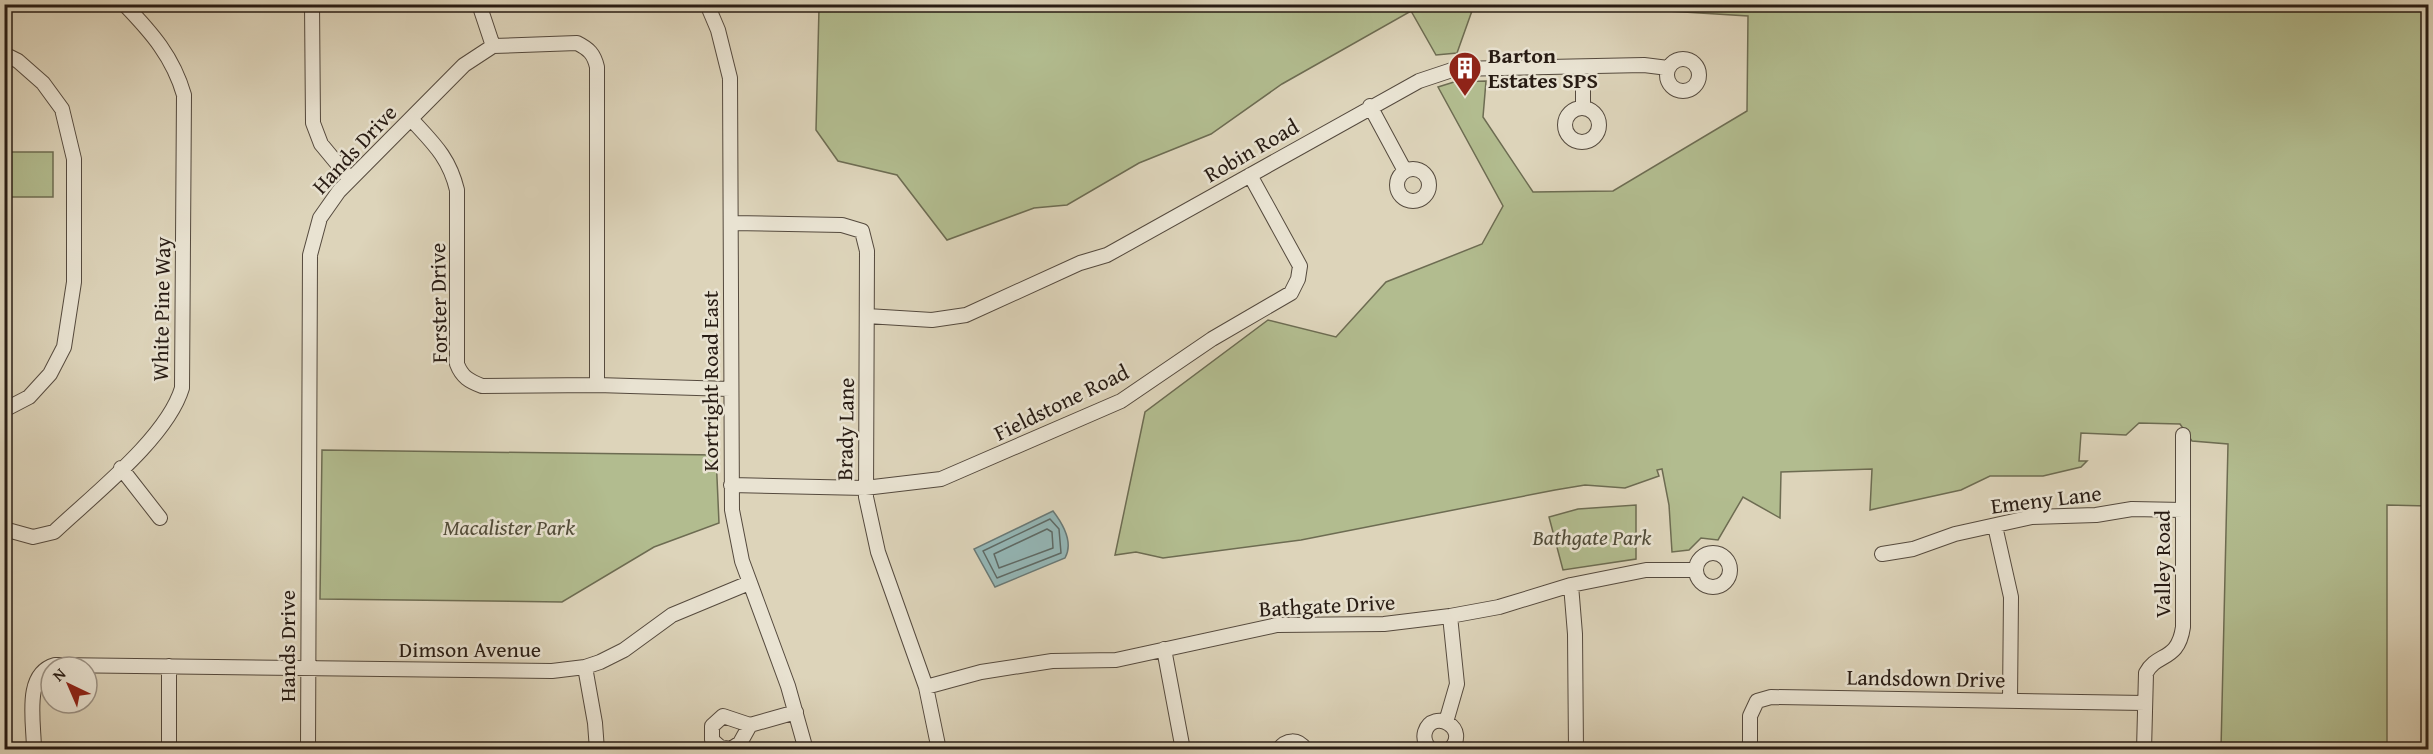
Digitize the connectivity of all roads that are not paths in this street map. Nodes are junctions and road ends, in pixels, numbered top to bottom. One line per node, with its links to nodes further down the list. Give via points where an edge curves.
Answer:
1 (124, 4): 21 (street, White Pine Way, via 165,49 179,78 186,111 182,388 161,429)
2 (312, 4): 14 (street, via 313,123 324,149)
3 (479, 4): 5 (street)
4 (707, 4): 15 (street, Kortright Road East, via 730,78)
5 (493, 46): 11 (street, Hands Drive, via 464,65); 17 (street, via 577,43 595,58)
6 (4, 54): 19 (street, via 43,83 62,110 74,159 74,282 64,347 50,375 28,397)
7 (1583, 68): 8 (street, Robin Road); 9 (street, Robin Road, via 1455,69 1419,81); 10 (street)
8 (1668, 68)
9 (1370, 106): 12 (street); 13 (street, Robin Road)
10 (1583, 108)
11 (411, 119): 14 (street, Hands Drive); 17 (street, Forster Drive, via 441,151 452,168 457,190 461,374 482,386)
12 (1405, 171)
13 (1250, 175): 16 (street, Robin Road, via 1107,255 1080,263 966,315 932,320); 23 (street, Fieldstone Road, via 1300,266 1291,293 1212,339 1121,400 940,479)
14 (350, 179): 36 (street, Hands Drive, via 320,218 310,255)
15 (731, 224): 16 (street, Brady Lane, via 842,225 862,231 867,251); 18 (street, Kortright Road East)
16 (867, 316): 23 (street, Brady Lane)
17 (597, 385): 18 (street, Forster Drive)
18 (730, 389): 22 (street, Kortright Road East)
19 (4, 410)
20 (2182, 435): 24 (street, Valley Road)
21 (121, 468): 25 (street); 27 (street, White Pine Way, via 54,532 33,537)
22 (730, 485): 23 (street, Fieldstone Road); 30 (street, Kortright Road East, via 736,534)
23 (865, 488): 37 (street, Brady Lane, via 878,552)
24 (2183, 510): 26 (street, Emeny Lane, via 2132,509 2049,516); 39 (street, Valley Road, via 2181,639 2169,656 2146,673)
25 (160, 518)
26 (1995, 526): 28 (street, Emeny Lane); 38 (street, via 2012,597)
27 (4, 529)
28 (1882, 554)
29 (1696, 570): 31 (street, Bathgate Drive, via 1646,570)
30 (749, 583): 35 (street, Dimson Avenue, via 684,609 624,650); 40 (street, Kortright Road East)
31 (1571, 585): 32 (street, Bathgate Drive, via 1499,607); 54 (street)
32 (1450, 616): 33 (street, Bathgate Drive, via 1384,624 1276,625); 41 (street, via 1457,684)
33 (1164, 649): 37 (street, Bathgate Drive, via 1116,660 1040,663 981,672); 49 (street)
34 (169, 666): 36 (street, Dimson Avenue); 43 (street, Dimson Avenue, via 55,665 42,670 34,684); 44 (street)
35 (585, 667): 36 (street, Dimson Avenue, via 552,671); 46 (street)
36 (308, 669): 45 (street, Hands Drive)
37 (926, 687): 48 (street, Brady Lane)
38 (2010, 700): 39 (street, Landsdown Drive); 55 (street, Landsdown Drive, via 1765,698 1757,701 1750,716)
39 (2145, 703): 56 (street, Valley Road)
40 (796, 712): 42 (street); 47 (street, Kortright Road East)
41 (1446, 722): 52 (street, via 1436,721 1428,727 1425,737); 53 (street, via 1456,733 1455,744)
42 (750, 726)
43 (34, 750)
44 (169, 750)
45 (308, 750)
46 (597, 750)
47 (806, 750)
48 (939, 750)
49 (1183, 750)
50 (1278, 750): 51 (street, via 1292,741)
51 (1306, 750)
52 (1431, 750)
53 (1449, 750)
54 (1576, 750)
55 (1750, 750)
56 (2145, 750)

